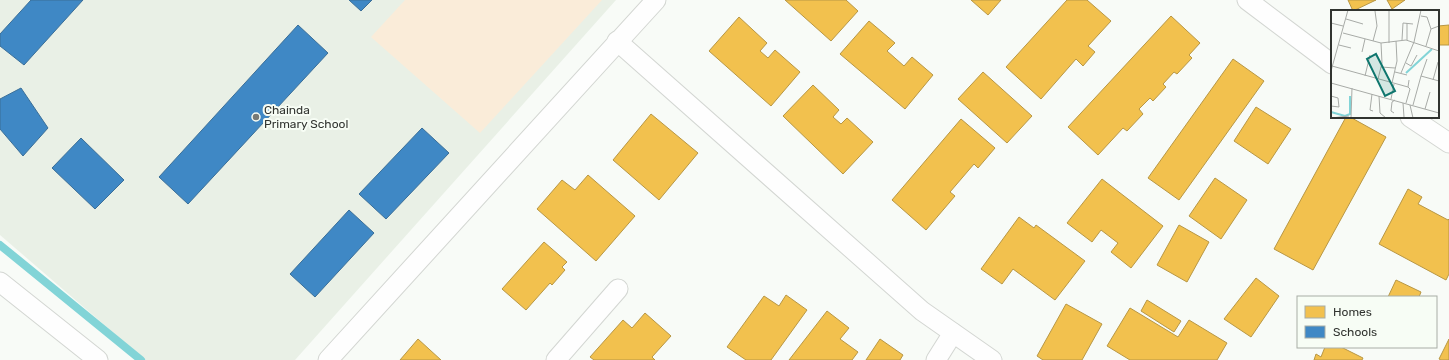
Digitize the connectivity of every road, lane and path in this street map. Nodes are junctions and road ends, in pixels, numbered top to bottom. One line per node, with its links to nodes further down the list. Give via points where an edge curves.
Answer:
1 (656, 0): 3 (street)
2 (1247, 0): 4 (street)
3 (617, 41): 9 (street, via 922,311); 11 (street)
4 (1331, 63)
5 (1412, 118): 6 (street)
6 (1449, 143)
7 (0, 282): 10 (street)
8 (618, 289): 12 (street)
9 (953, 332): 13 (street); 14 (street)
10 (98, 360)
11 (328, 360)
12 (556, 360)
13 (936, 360)
14 (992, 360)

